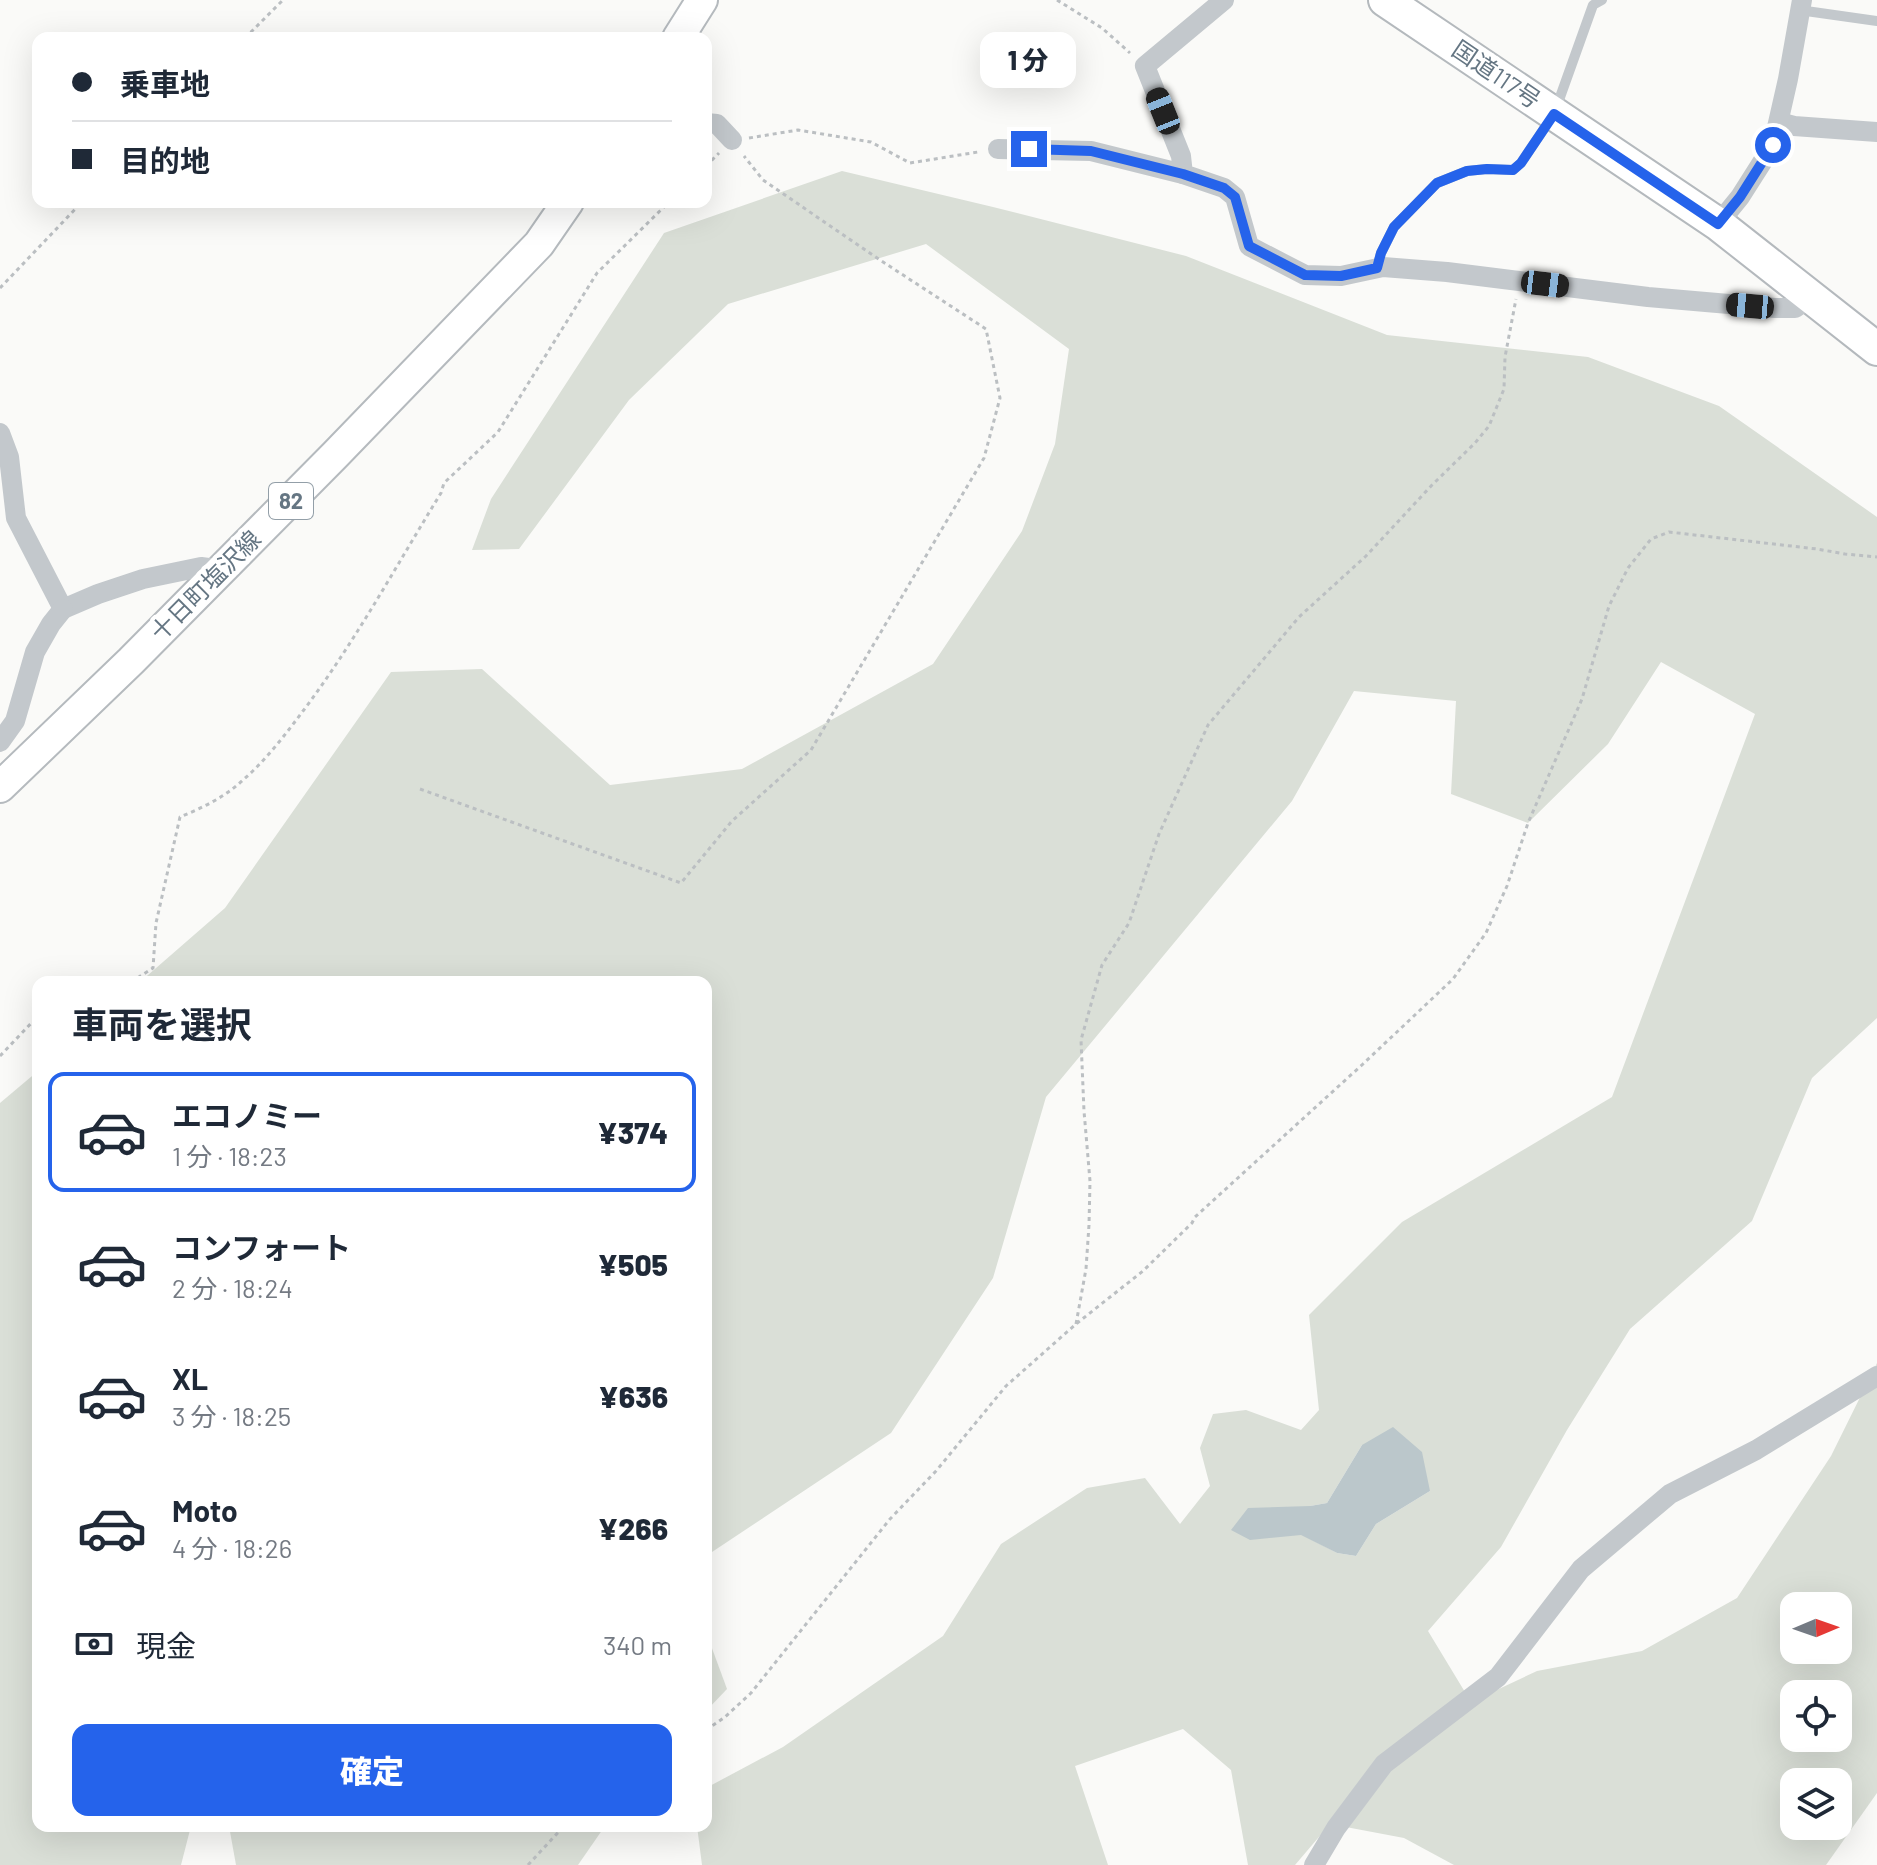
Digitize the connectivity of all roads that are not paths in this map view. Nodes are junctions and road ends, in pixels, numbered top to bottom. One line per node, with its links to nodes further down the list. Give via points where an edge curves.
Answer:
1 (702, 0): 7 (main road)
2 (1224, 0): 14 (street, via 1145,66 1181,156)
3 (1385, 0): 8 (highway, 国道117号)
4 (1602, 0): 8 (lane, via 1593,5)
5 (1801, 5): 6 (lane); 9 (street)
6 (1877, 21)
7 (682, 32)
8 (1554, 114): 16 (highway, 国道117号); 17 (lane, via 1513,170 1467,171 1437,183 1394,227)
9 (1779, 122): 11 (street); 16 (street, via 1761,166)
10 (712, 124): 12 (street)
11 (1877, 132)
12 (732, 140)
13 (998, 149): 14 (street, via 1091,151)
14 (1183, 174): 17 (street, via 1235,197 1249,246 1305,275 1341,276)
15 (564, 208): 21 (main road, 十日町塩沢線 / 82, via 539,244)
16 (1718, 224): 18 (highway, 国道117号)
17 (1377, 268): 18 (street, via 1775,308 1795,308)
18 (1812, 296): 19 (highway, 国道117号)
19 (1877, 349)
20 (0, 433): 22 (street, via 9,457 16,518)
21 (223, 570): 22 (street, via 201,567 143,579); 24 (main road, 十日町塩沢線 / 82)
22 (63, 609): 23 (street, via 35,652 15,721)
23 (0, 742)
24 (0, 787)
25 (1877, 1376): 26 (street, via 1756,1450 1670,1494 1581,1569 1498,1677 1384,1764)
26 (1314, 1865)

